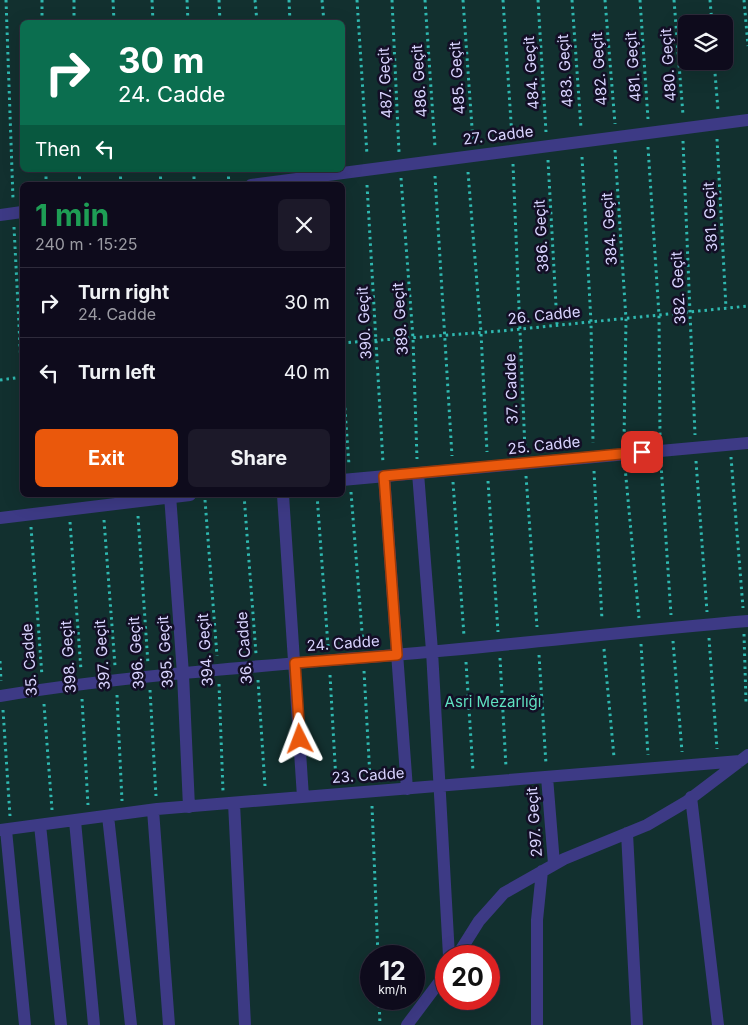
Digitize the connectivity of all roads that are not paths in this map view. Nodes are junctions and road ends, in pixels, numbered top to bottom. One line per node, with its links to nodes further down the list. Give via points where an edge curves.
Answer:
1 (748, 120): 2 (lane, 27. Cadde)
2 (273, 182)
3 (18, 213): 4 (lane)
4 (0, 215)
5 (748, 443): 6 (lane, 25. Cadde)
6 (418, 473): 7 (lane, 25. Cadde); 14 (lane)
7 (384, 476): 8 (lane, 25. Cadde); 15 (lane)
8 (345, 480)
9 (163, 497): 12 (lane)
10 (170, 497): 17 (lane, 395. Geçit)
11 (284, 497): 16 (lane)
12 (0, 518)
13 (746, 621): 14 (lane, 24. Cadde)
14 (432, 651): 15 (lane, 24. Cadde); 21 (lane)
15 (397, 655): 16 (lane, 24. Cadde); 22 (lane)
16 (295, 663): 17 (lane, 24. Cadde); 23 (lane)
17 (183, 674): 18 (lane, 24. Cadde); 26 (lane, 395. Geçit)
18 (1, 696)
19 (744, 758): 20 (lane, 23. Cadde); 24 (lane)
20 (547, 777): 21 (lane, 23. Cadde); 33 (lane, 297. Geçit)
21 (438, 786): 22 (lane, 23. Cadde); 35 (lane)
22 (407, 789): 23 (lane, 23. Cadde)
23 (303, 797): 25 (lane, 23. Cadde)
24 (691, 797): 32 (lane); 47 (lane)
25 (229, 803): 26 (lane, 23. Cadde); 43 (lane)
26 (189, 806): 27 (lane, 23. Cadde)
27 (155, 810): 28 (lane, 23. Cadde); 42 (lane)
28 (108, 816): 29 (lane, 23. Cadde); 41 (lane)
29 (75, 821): 30 (lane, 23. Cadde); 40 (lane)
30 (40, 825): 31 (lane, 23. Cadde); 39 (lane)
31 (6, 830): 38 (lane)
32 (627, 833): 33 (lane); 46 (lane)
33 (554, 864): 34 (lane)
34 (542, 871): 36 (lane, via 504,893 479,921); 45 (lane, via 537,920)
35 (448, 945)
36 (464, 945)
37 (435, 988): 44 (lane)
38 (25, 1025)
39 (61, 1025)
40 (94, 1025)
41 (131, 1025)
42 (168, 1025)
43 (245, 1025)
44 (407, 1025)
45 (537, 1025)
46 (638, 1025)
47 (718, 1025)

